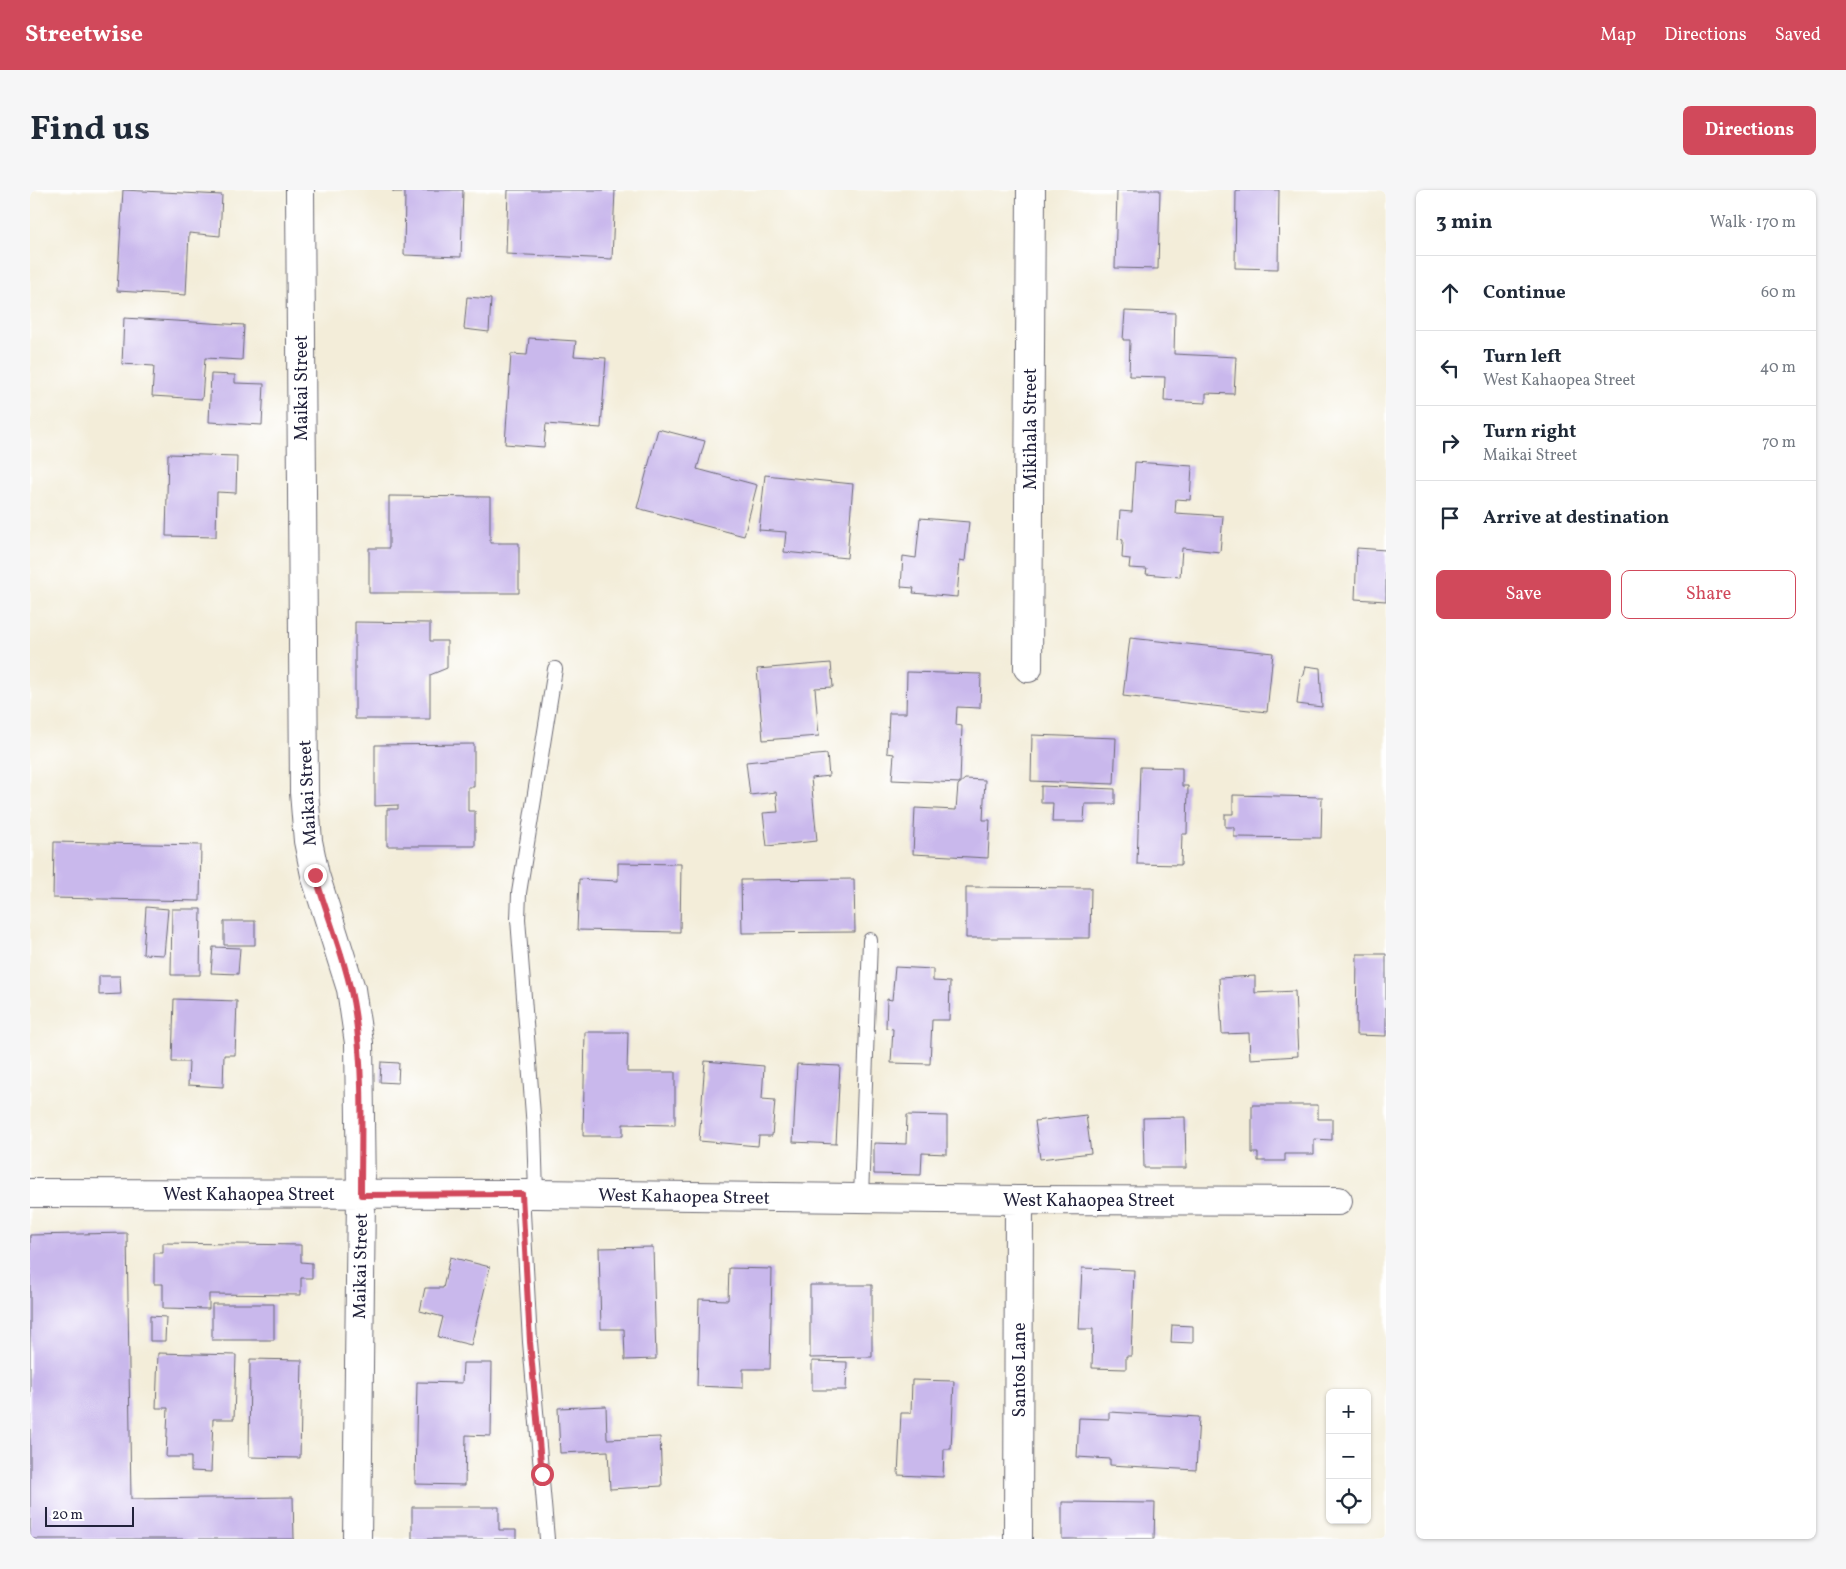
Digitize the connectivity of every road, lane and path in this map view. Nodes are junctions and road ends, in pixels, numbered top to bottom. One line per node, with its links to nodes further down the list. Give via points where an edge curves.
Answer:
1 (300, 190): 8 (street, Maikai Street, via 305,818 315,875 351,989 355,1012 360,1068)
2 (1031, 190): 3 (street, Mikihala Street)
3 (1028, 668)
4 (555, 669): 7 (lane, via 523,861 518,920 534,1128)
5 (870, 940): 9 (lane)
6 (30, 1193): 8 (street, West Kahaopea Street)
7 (529, 1194): 8 (street, West Kahaopea Street); 9 (street, West Kahaopea Street); 13 (lane, via 530,1342)
8 (361, 1195): 12 (street, Maikai Street)
9 (861, 1198): 10 (street, West Kahaopea Street)
10 (1020, 1200): 11 (street, West Kahaopea Street); 14 (street, Santos Lane)
11 (1338, 1201)
12 (357, 1539)
13 (547, 1539)
14 (1018, 1539)

